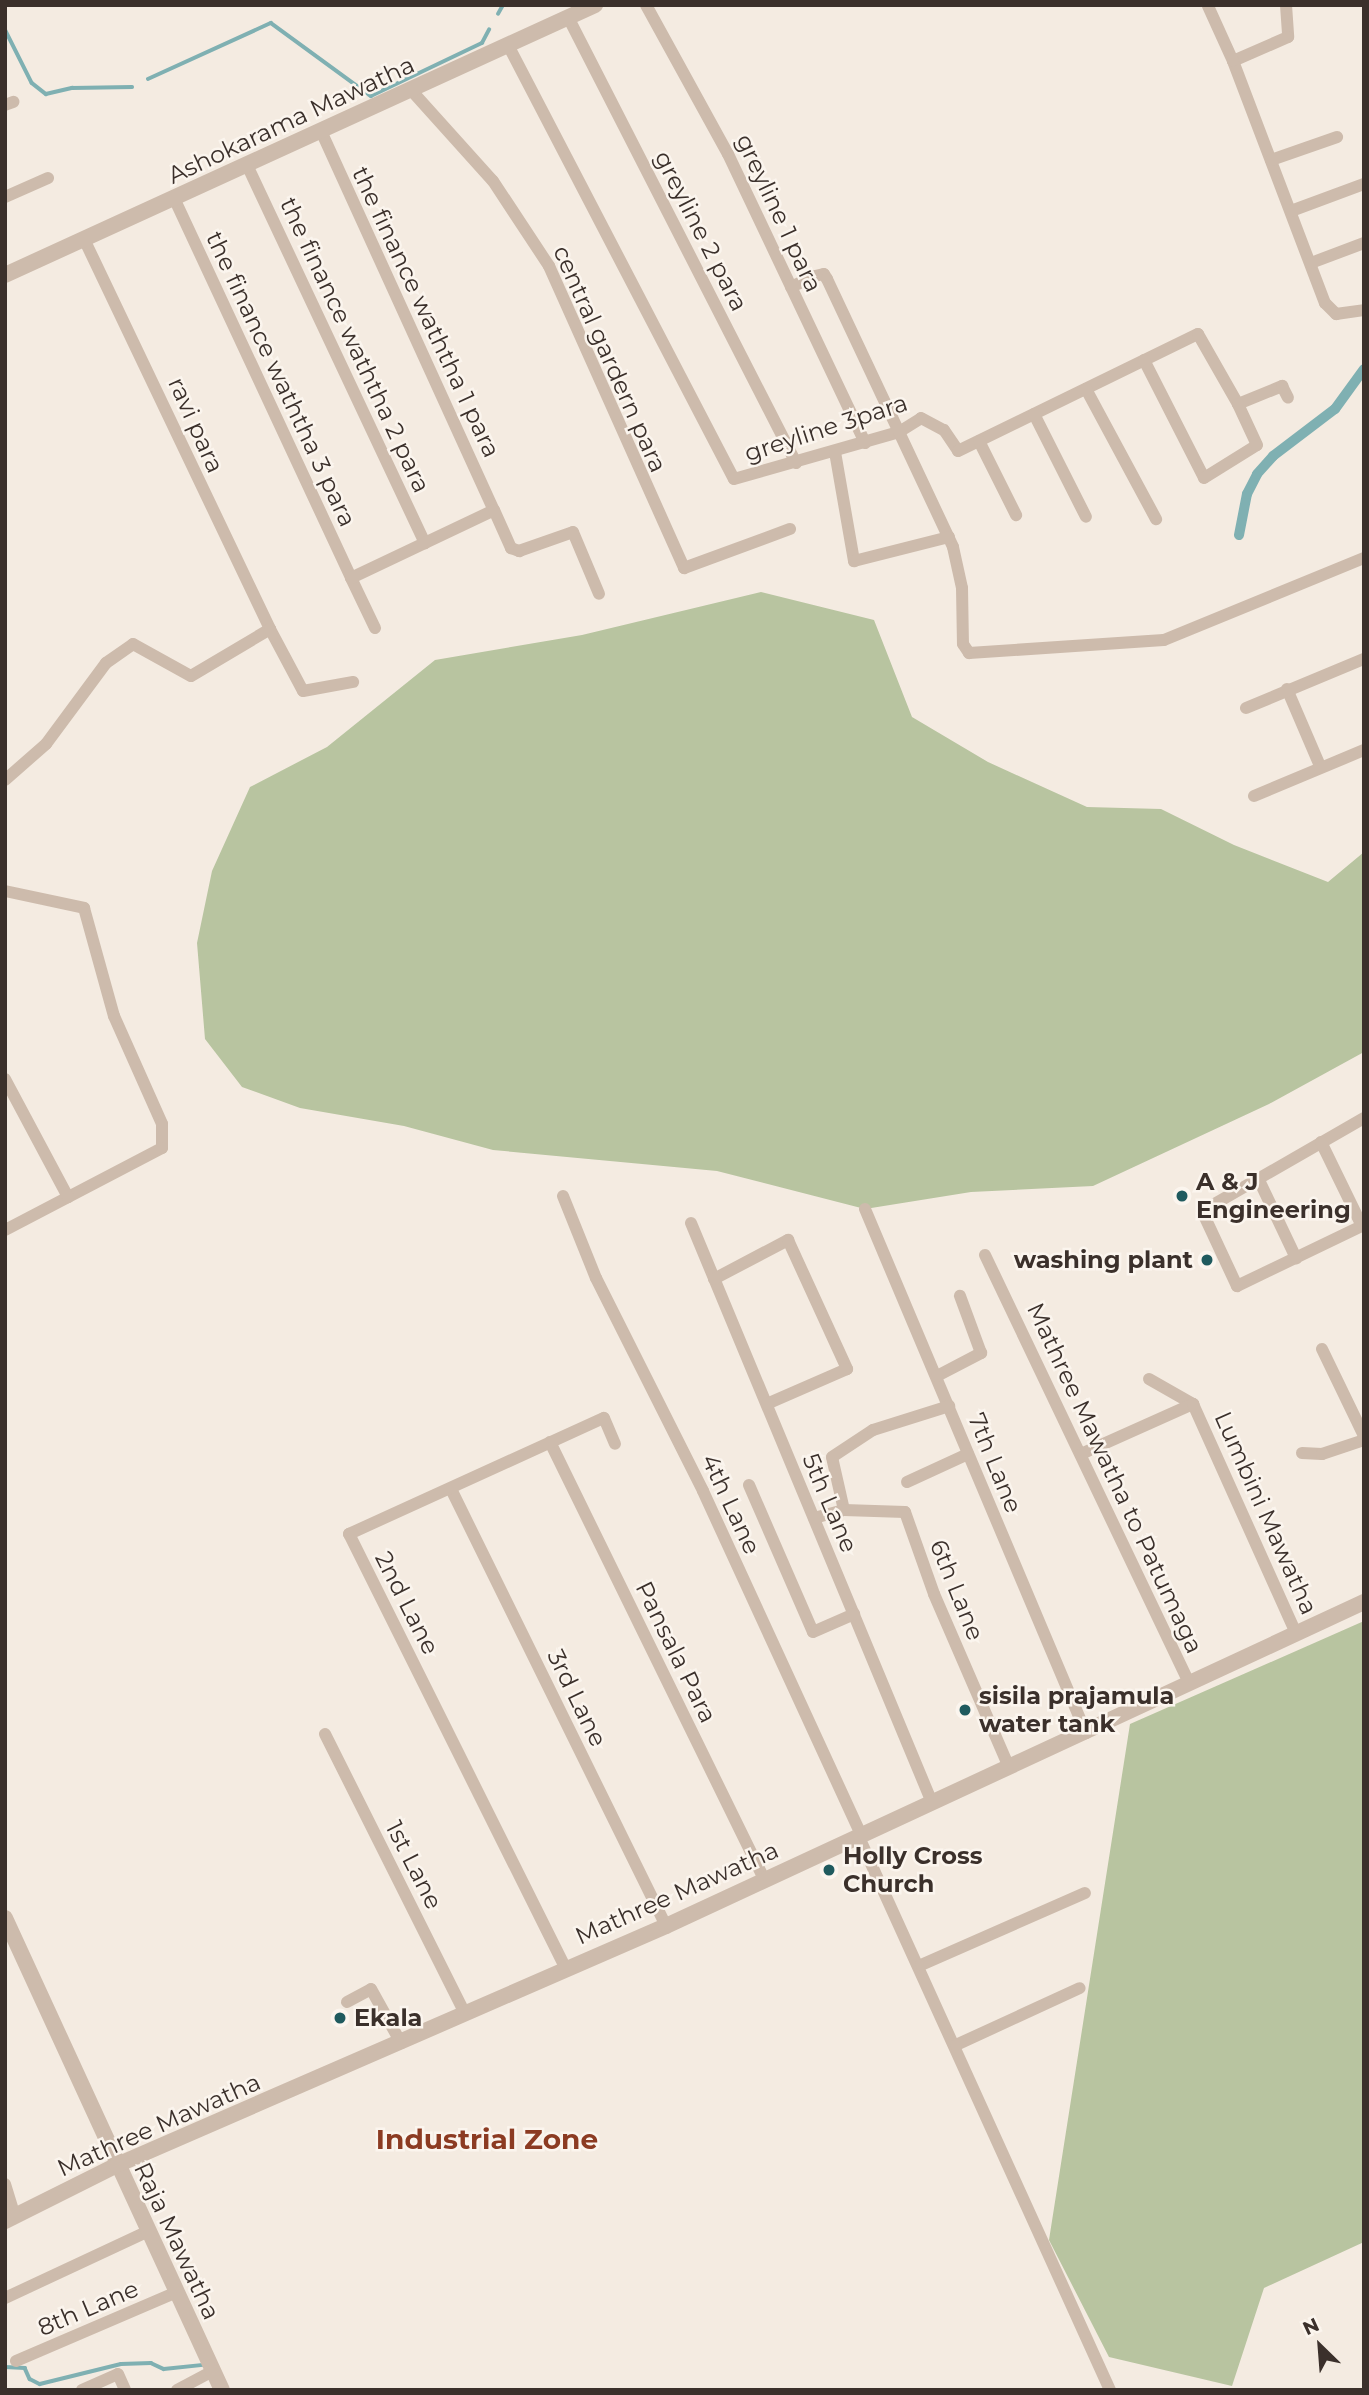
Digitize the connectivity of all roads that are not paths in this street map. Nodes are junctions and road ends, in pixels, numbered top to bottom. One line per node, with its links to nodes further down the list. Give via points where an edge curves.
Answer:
1 (595, 5): 5 (street, Ashokarama Mawatha)
2 (646, 5): 22 (street, greyline 1 para, via 700,98)
3 (1286, 5): 7 (street, via 1288,37)
4 (1208, 6): 7 (street)
5 (568, 18): 6 (street, Ashokarama Mawatha); 33 (street, greyline 2 para)
6 (508, 45): 8 (street, Ashokarama Mawatha); 33 (street, greyline 3para, via 733,479)
7 (1233, 61): 11 (street)
8 (411, 90): 9 (street, Ashokarama Mawatha); 38 (street, central gardern para, via 493,181 549,266 684,568)
9 (321, 131): 12 (street, Ashokarama Mawatha); 34 (street, the finance waththa 1 para)
10 (1337, 137): 11 (street)
11 (1271, 160): 17 (street)
12 (247, 165): 16 (street, Ashokarama Mawatha); 40 (street, the finance waththa 2 para)
13 (48, 178): 15 (street)
14 (1364, 184): 17 (street)
15 (5, 197)
16 (174, 198): 18 (street, Ashokarama Mawatha); 42 (street, the finance waththa 3 para)
17 (1291, 211): 20 (street)
18 (84, 239): 21 (street, Ashokarama Mawatha); 45 (street, ravi para)
19 (1364, 243): 20 (street)
20 (1311, 263): 23 (street, via 1329,309 1336,314)
21 (5, 275)
22 (791, 288): 29 (street, via 824,274); 31 (street, greyline 1 para)
23 (1364, 310)
24 (1144, 360): 25 (street, greyline 3para); 27 (street, greyline 3para, via 1198,334); 27 (street, via 1204,478 1257,445)
25 (1086, 389): 28 (street, greyline 3para); 37 (street)
26 (1288, 398): 27 (street, via 1282,386)
27 (1238, 404)
28 (1034, 414): 30 (street, greyline 3para); 36 (street)
29 (899, 432): 30 (street, greyline 3para, via 921,418 944,430 958,451); 31 (street, greyline 3para); 39 (street)
30 (979, 441): 35 (street)
31 (865, 443): 32 (street, greyline 3para)
32 (835, 452): 33 (street, greyline 3para); 39 (street, via 855,561)
33 (796, 463)
34 (494, 510): 40 (street); 43 (street, the finance waththa 1 para, via 511,548 519,551 573,533)
35 (1016, 515)
36 (1086, 517)
37 (1156, 519)
38 (790, 529)
39 (949, 537): 41 (street, via 962,588 963,644 969,653 1164,640)
40 (425, 542): 42 (street)
41 (1364, 558)
42 (351, 578): 44 (street, the finance waththa 3 para)
43 (599, 594)
44 (375, 628)
45 (270, 629): 47 (street, ravi para, via 303,691); 52 (street, via 191,676 133,644 123,648 106,663 46,744)
46 (1364, 659): 48 (street)
47 (353, 682)
48 (1287, 689): 49 (street); 51 (street)
49 (1246, 708)
50 (1364, 750): 51 (street)
51 (1320, 766): 53 (street)
52 (5, 780)
53 (1254, 796)
54 (5, 891): 59 (street, via 84,908 114,1016 162,1124 162,1148)
55 (5, 1079): 59 (street)
56 (1364, 1118): 57 (street)
57 (1321, 1142): 58 (street); 63 (street)
58 (1258, 1178): 66 (street); 66 (street, via 1206,1207 1203,1216 1237,1286)
59 (68, 1196): 64 (street)
60 (563, 1196): 94 (street, 4th Lane, via 596,1278 703,1491)
61 (865, 1209): 70 (street, 7th Lane)
62 (691, 1223): 67 (street, 5th Lane)
63 (1363, 1225): 66 (street)
64 (5, 1230)
65 (985, 1255): 80 (street, Mathree Mawatha to Patumaga)
66 (1296, 1258)
67 (714, 1279): 72 (street, 5th Lane); 72 (street, via 788,1240 847,1369)
68 (960, 1296): 70 (street, via 981,1353)
69 (1322, 1349): 75 (street)
70 (937, 1376): 74 (street, 7th Lane)
71 (1149, 1379): 73 (street)
72 (767, 1404): 85 (street, 5th Lane)
73 (1193, 1404): 80 (street, Lumbini Mawatha); 88 (street, Lumbini Mawatha)
74 (949, 1406): 79 (street, 7th Lane); 84 (street, via 873,1430 832,1457)
75 (1364, 1438): 78 (street, via 1322,1454)
76 (550, 1442): 77 (street, 2nd Lane, via 604,1418); 83 (street, 2nd Lane); 95 (street, Pansala Para)
77 (615, 1444)
78 (1302, 1453)
79 (968, 1454): 81 (street); 90 (street, 7th Lane)
80 (1081, 1454): 89 (street, Mathree Mawatha to Patumaga)
81 (907, 1482)
82 (749, 1485): 87 (street, via 813,1632)
83 (452, 1489): 98 (street, 3rd Lane); 100 (street, 2nd Lane, via 349,1534)
84 (844, 1510): 85 (street, 6th Lane); 92 (street, 6th Lane, via 905,1513 934,1594)
85 (814, 1518): 87 (street, 5th Lane)
86 (1364, 1602): 88 (street, Mathree Mawatha)
87 (854, 1614): 93 (street, 5th Lane)
88 (1296, 1633): 89 (street, Mathree Mawatha)
89 (1189, 1682): 90 (street, Mathree Mawatha)
90 (1086, 1733): 92 (street, Mathree Mawatha)
91 (325, 1734): 103 (street, 1st Lane)
92 (1009, 1767): 93 (street, Mathree Mawatha)
93 (930, 1800): 94 (street, Mathree Mawatha)
94 (859, 1834): 95 (street, Mathree Mawatha); 99 (street, 4th Lane)
95 (765, 1880): 98 (street, Mathree Mawatha)
96 (1085, 1893): 99 (street)
97 (5, 1919): 106 (street, Raja Mawatha)
98 (666, 1926): 100 (street, Mathree Mawatha)
99 (920, 1965): 105 (street, 4th Lane)
100 (565, 1967): 103 (street, Mathree Mawatha)
101 (1080, 1988): 105 (street)
102 (347, 2003): 104 (street, via 371,1989)
103 (465, 2014): 104 (street, Mathree Mawatha)
104 (401, 2043): 106 (street, Mathree Mawatha)
105 (956, 2045): 118 (street, 4th Lane)
106 (117, 2165): 108 (street, Mathree Mawatha); 109 (street, Raja Mawatha)
107 (5, 2184): 108 (street)
108 (10, 2219)
109 (149, 2231): 110 (street, Raja Mawatha); 111 (street)
110 (177, 2292): 112 (street, 8th Lane); 113 (street, Raja Mawatha)
111 (5, 2298)
112 (16, 2361)
113 (212, 2371): 116 (street); 117 (street, Raja Mawatha)
114 (82, 2390): 115 (street, via 118,2374)
115 (125, 2390)
116 (177, 2390)
117 (222, 2390)
118 (1110, 2390)

